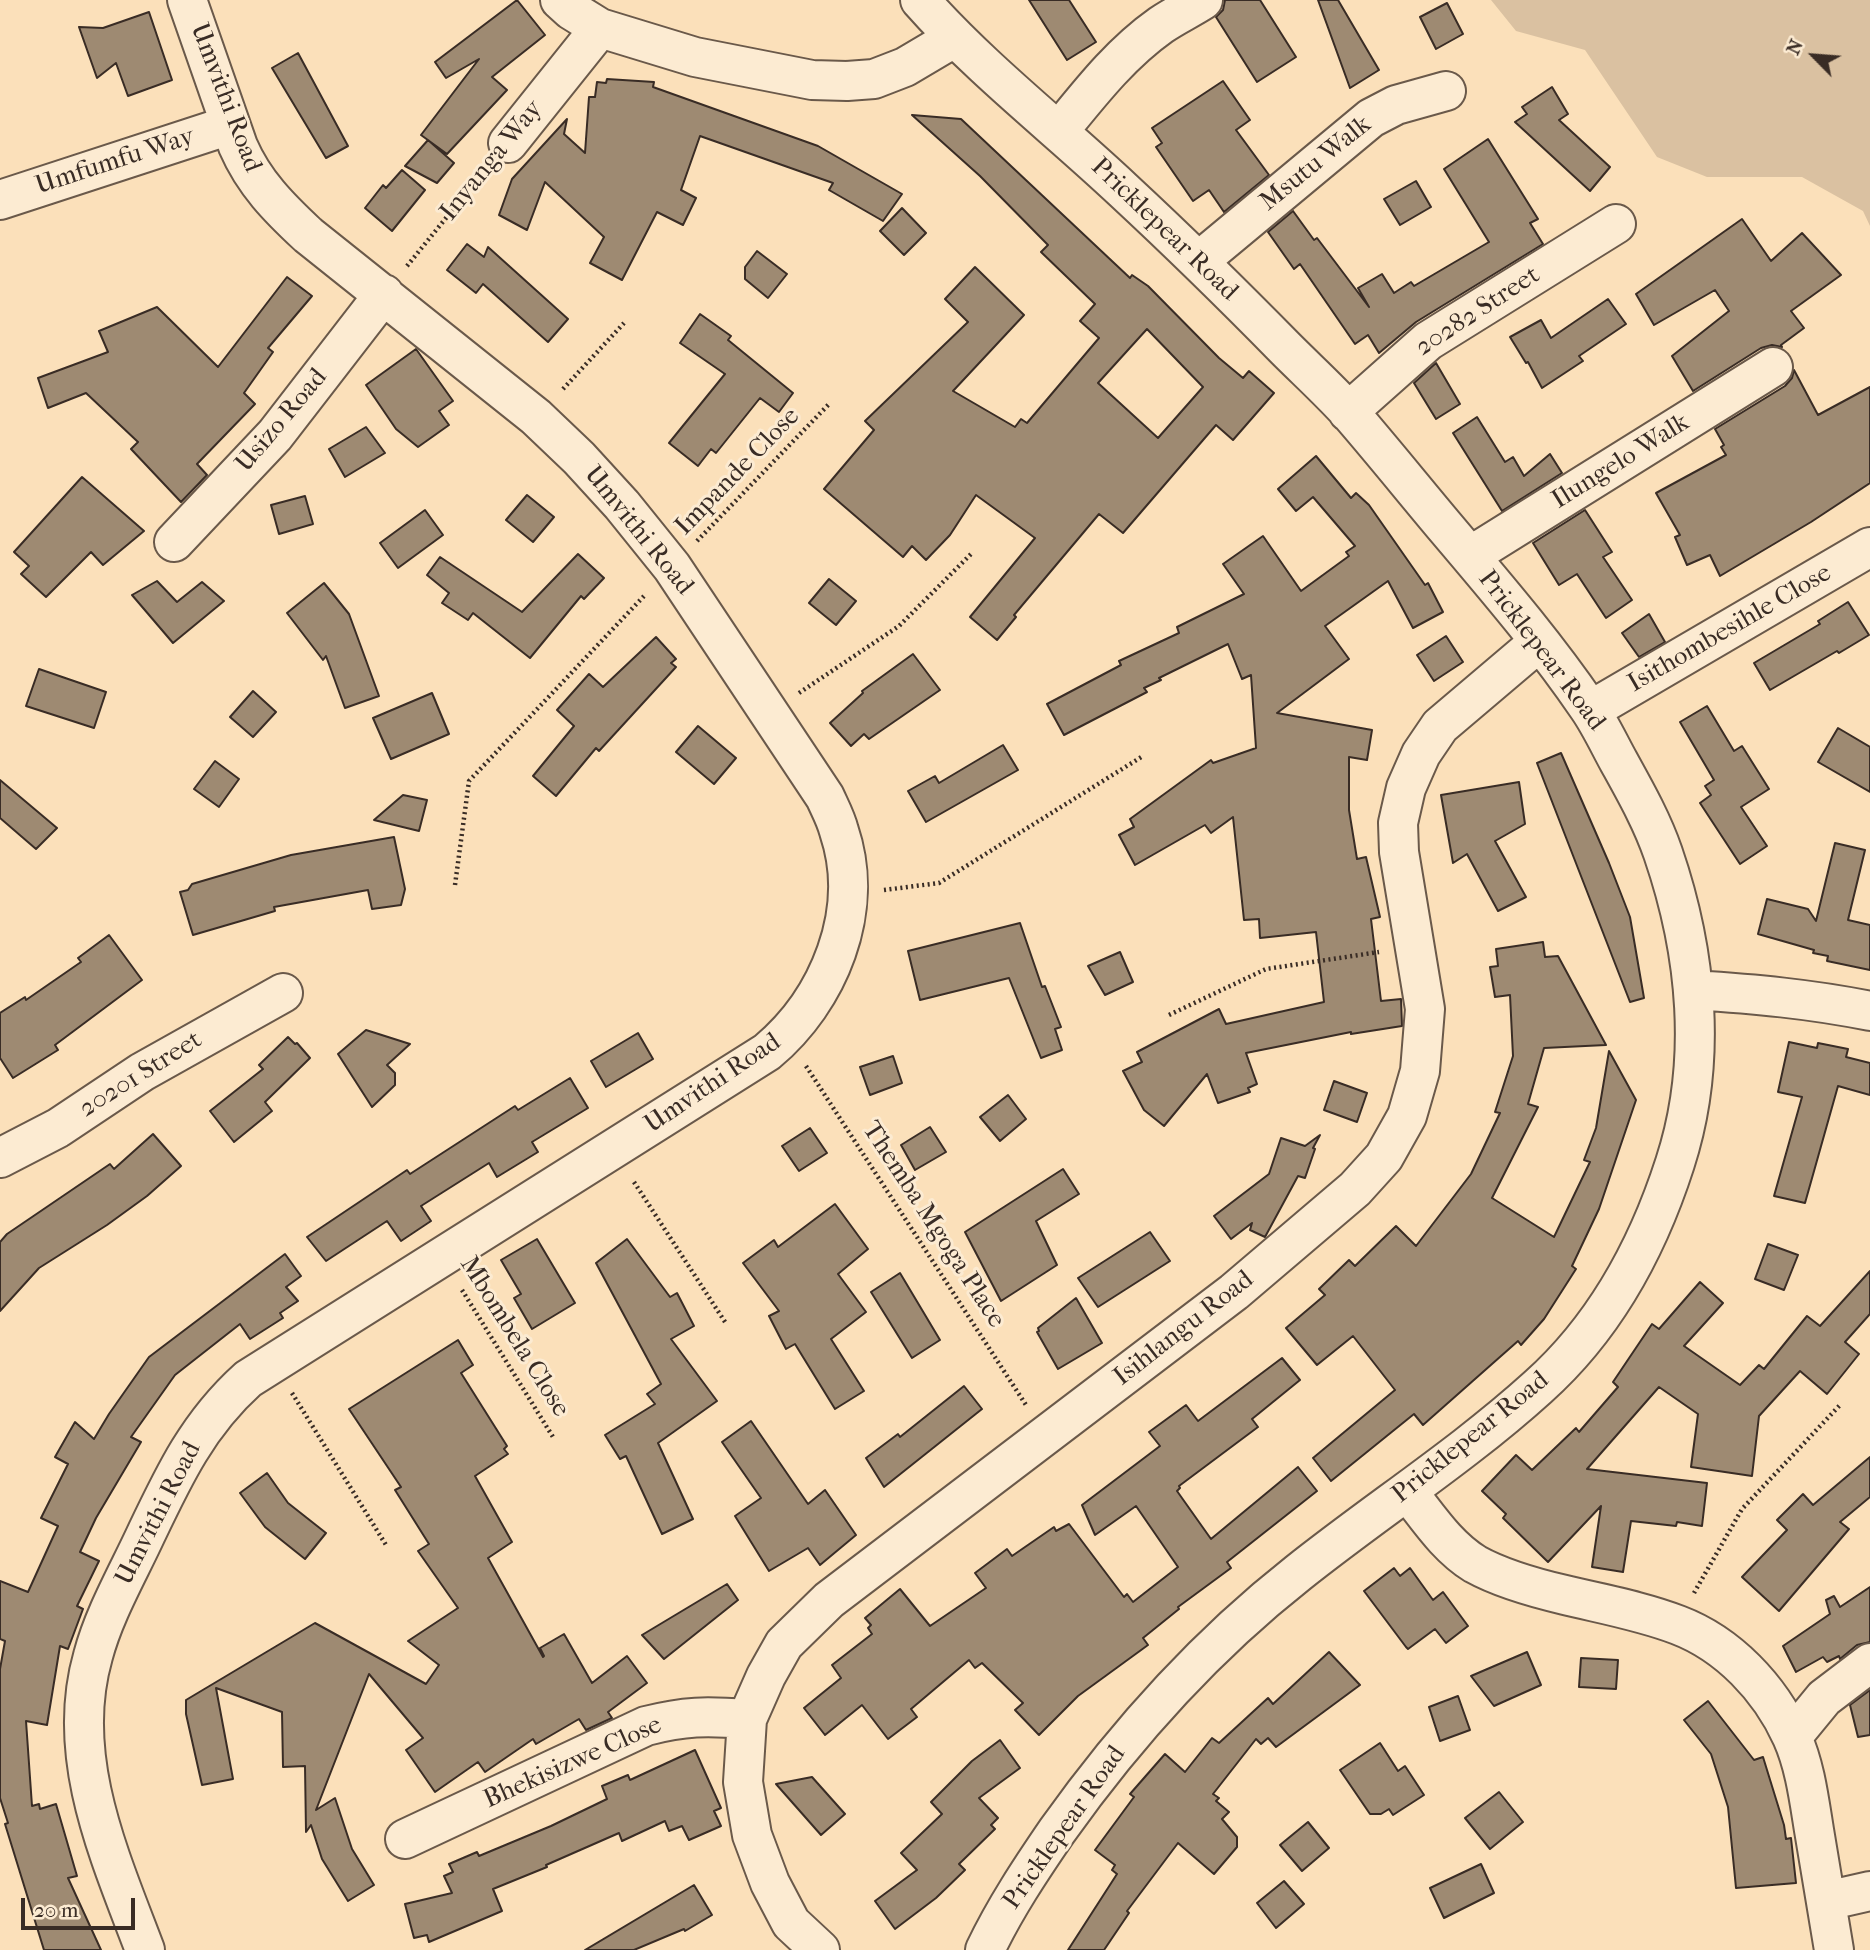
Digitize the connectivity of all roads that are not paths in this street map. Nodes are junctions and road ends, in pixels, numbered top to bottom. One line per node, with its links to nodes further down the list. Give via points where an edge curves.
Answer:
1 (187, 0): 8 (street, Umvithi Road)
2 (560, 0): 5 (street)
3 (920, 0): 6 (street, Pricklepear Road)
4 (1203, 0): 9 (street, via 1162,24 1128,52)
5 (600, 28): 6 (street, via 695,57 812,80 847,81 874,79 905,67); 10 (street, Inyanga Way)
6 (954, 37): 9 (street, Pricklepear Road)
7 (1446, 91): 13 (street, Msutu Walk, via 1396,105 1371,118)
8 (230, 125): 11 (street, Umfumfu Way); 14 (street, Umvithi Road, via 246,164 275,205)
9 (1059, 131): 13 (street, Pricklepear Road)
10 (508, 142)
11 (0, 200)
12 (1616, 224): 16 (street, 20282 Street, via 1428,341)
13 (1199, 261): 16 (street, Pricklepear Road)
14 (384, 294): 17 (street, Usizo Road, via 275,435); 33 (street, Umvithi Road, via 536,417 622,505 672,567 825,797 840,832 848,895 829,971 814,1001 786,1036 743,1069 248,1379 205,1426 175,1474 112,1608 93,1656 85,1708 88,1776 104,1842)
15 (1773, 367): 19 (street, Ilungelo Walk)
16 (1348, 412): 19 (street, Pricklepear Road)
17 (174, 542)
18 (1870, 547): 21 (street, Isithombesihle Close)
19 (1470, 556): 20 (street, Pricklepear Road)
20 (1539, 642): 21 (street, Pricklepear Road); 28 (street, Isihlangu Road, via 1440,726 1406,788 1398,823 1399,852 1425,1009 1420,1072 1407,1116 1384,1157 1354,1189 1234,1292 804,1622 784,1644)
21 (1591, 710): 22 (street, Pricklepear Road, via 1662,848 1684,922)
22 (1694, 990): 24 (street, via 1787,996); 26 (street, Pricklepear Road, via 1691,1099 1663,1200 1639,1253 1611,1301 1547,1379 1503,1419)
23 (283, 993): 25 (street, 20201 Street)
24 (1870, 1011)
25 (0, 1158)
26 (1407, 1491): 29 (street, via 1453,1549 1477,1565 1536,1588 1677,1625 1702,1636 1756,1679); 35 (street, Pricklepear Road, via 1220,1638 1153,1707 1031,1869)
27 (1870, 1663): 29 (street, via 1824,1698)
28 (747, 1719): 30 (street, Bhekisizwe Close, via 706,1716 646,1726); 34 (street, Isihlangu Road, via 743,1782 752,1835 791,1923)
29 (1792, 1737): 32 (street, via 1810,1805)
30 (405, 1839)
31 (1870, 1891): 32 (street)
32 (1826, 1901): 36 (street)
33 (145, 1950)
34 (820, 1950)
35 (985, 1950)
36 (1834, 1950)

